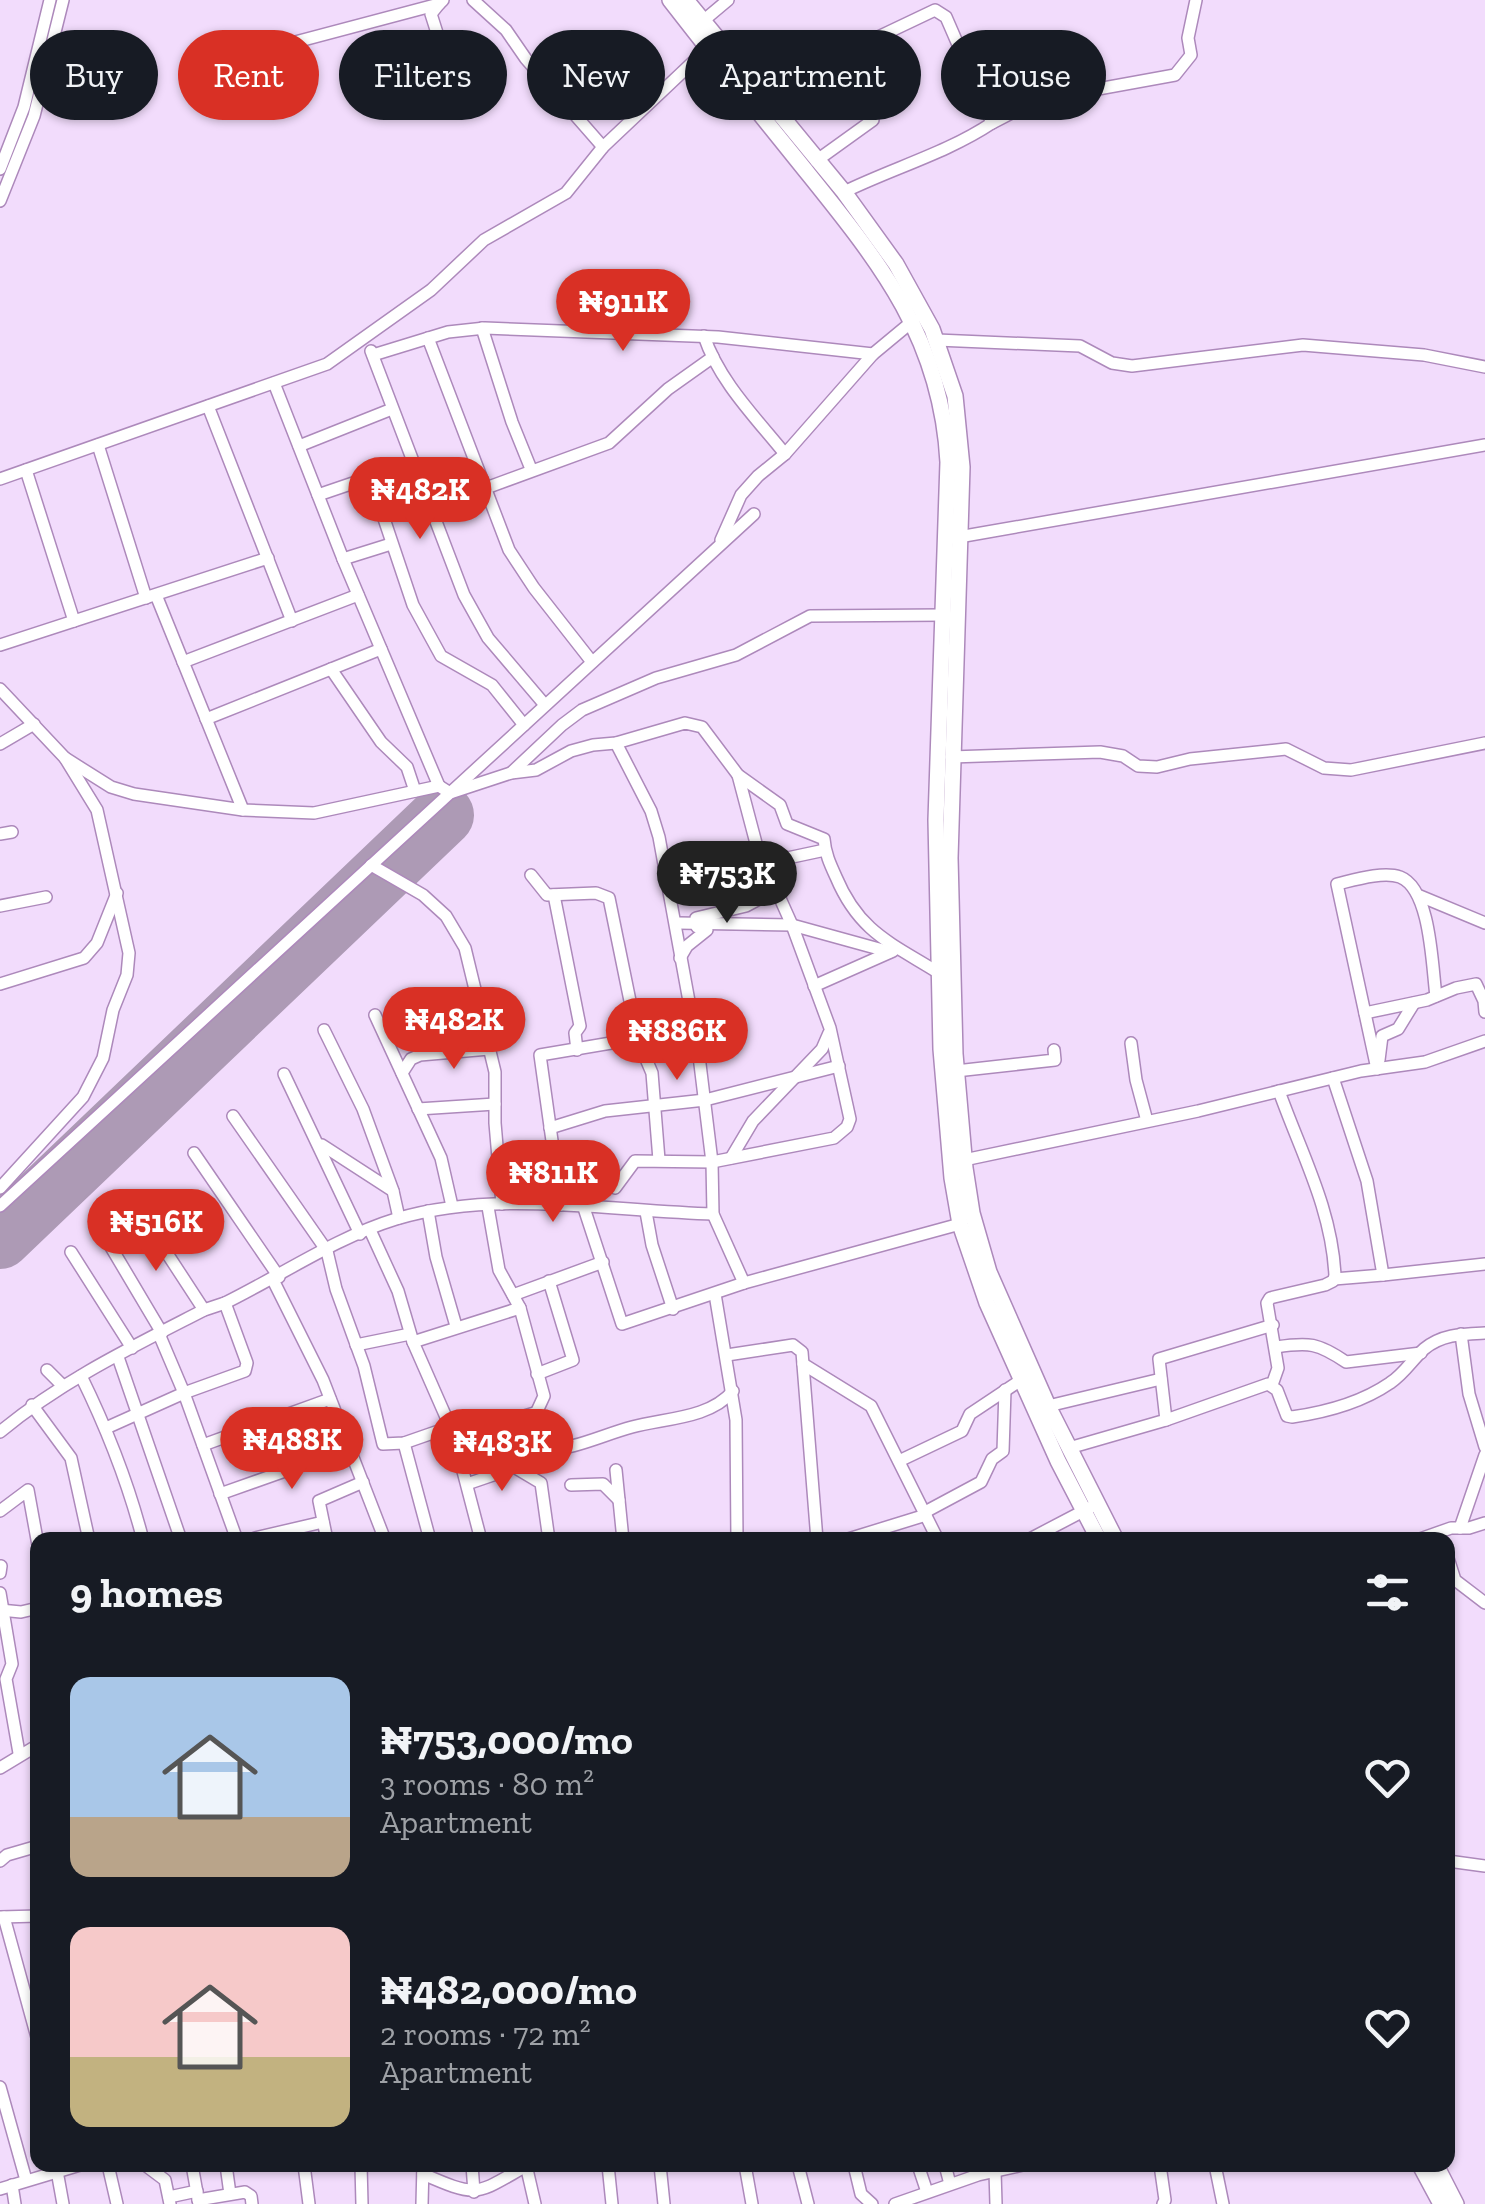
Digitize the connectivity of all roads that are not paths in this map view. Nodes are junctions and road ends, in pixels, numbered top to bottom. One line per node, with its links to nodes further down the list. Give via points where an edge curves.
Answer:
1 (50, 0): 19 (street, via 24,107)
2 (62, 0): 21 (street, via 34,116)
3 (473, 0): 17 (street)
4 (670, 0): 9 (highway)
5 (686, 0): 9 (highway)
6 (728, 0): 9 (street)
7 (1196, 0): 16 (street, via 1190,55 1175,75 1098,89 1060,88)
8 (441, 2): 10 (street, via 431,14); 12 (street)
9 (698, 26): 11 (highway)
10 (436, 30)
11 (701, 30)
12 (319, 35)
13 (685, 70): 17 (street)
14 (771, 120): 22 (highway)
15 (780, 120): 18 (highway)
16 (992, 123): 18 (street, via 946,17 936,10 874,39 873,120); 20 (street, via 962,143)
17 (604, 147): 25 (street, via 566,193 484,240)
18 (816, 160): 20 (highway)
19 (0, 170)
20 (844, 192): 27 (highway, via 910,286)
21 (0, 201)
22 (914, 320): 29 (street); 47 (highway, via 944,418)
23 (482, 328): 24 (street); 26 (street); 40 (street)
24 (704, 336): 29 (street); 30 (street)
25 (366, 338): 28 (street); 32 (street, via 327,364)
26 (428, 338): 28 (street); 44 (street)
27 (937, 340): 31 (street, via 1080,346 1132,366 1303,344); 47 (highway, via 959,418 962,467)
28 (372, 354): 34 (street)
29 (873, 354): 38 (street)
30 (713, 358): 38 (street); 40 (street, via 610,443)
31 (1485, 368)
32 (274, 383): 33 (street); 37 (street)
33 (208, 406): 35 (street); 50 (street)
34 (392, 409): 37 (street); 39 (street)
35 (98, 444): 41 (street); 53 (street)
36 (1485, 444): 47 (street)
37 (299, 446): 45 (street)
38 (785, 454): 49 (street, via 741,495)
39 (412, 463): 42 (street); 63 (street, via 478,621)
40 (531, 469): 44 (street)
41 (26, 470): 43 (street); 55 (street)
42 (370, 478): 45 (street); 48 (street)
43 (0, 479)
44 (486, 488): 60 (street, via 509,550)
45 (318, 496): 51 (street)
46 (754, 514): 49 (street)
47 (953, 538): 54 (highway); 70 (highway)
48 (391, 544): 51 (street); 66 (street, via 412,605 441,656 492,684)
49 (718, 546): 60 (street)
50 (268, 558): 53 (street); 56 (street)
51 (343, 558): 52 (street)
52 (358, 595): 56 (street); 58 (street)
53 (151, 596): 55 (street); 59 (street)
54 (943, 615): 72 (street, via 810,616 736,654 582,710); 94 (highway)
55 (74, 621): 57 (street)
56 (292, 621): 59 (street)
57 (0, 645)
58 (380, 649): 61 (street); 74 (street)
59 (183, 662): 64 (street)
60 (592, 662): 63 (street)
61 (331, 669): 64 (street); 75 (street, via 406,767)
62 (0, 689): 65 (street)
63 (545, 705): 66 (street)
64 (206, 719): 76 (street)
65 (34, 724): 69 (street); 71 (street)
66 (524, 725): 74 (street)
67 (616, 743): 72 (street); 73 (street, via 685,723 702,727); 81 (street, via 651,811)
68 (1485, 743): 70 (street, via 1352,770 1324,768 1286,748 1157,767 1100,752)
69 (0, 744)
70 (951, 756): 114 (highway)
71 (65, 758): 76 (street, via 134,794); 84 (street, via 97,810)
72 (511, 772): 74 (street)
73 (738, 775): 77 (street); 78 (street, via 776,800 787,824 824,839)
74 (444, 789): 75 (street); 80 (street)
75 (415, 791): 76 (street, via 314,813)
76 (243, 810)
77 (756, 847): 79 (street); 81 (street)
78 (824, 850): 79 (street); 92 (street, via 856,915)
79 (764, 863): 83 (street)
80 (371, 865): 109 (street, via 423,895 452,924 465,948); 139 (street)
81 (664, 866): 89 (street)
82 (531, 875): 85 (street)
83 (776, 890): 89 (street, via 746,906); 91 (street)
84 (116, 893): 96 (street, via 97,943 84,958); 134 (street, via 128,964 103,1058 83,1097)
85 (554, 895): 106 (street, via 609,898); 110 (street, via 580,1026)
86 (1420, 896): 90 (street); 98 (street); 101 (street, via 1400,877 1337,884)
87 (46, 897): 88 (street)
88 (0, 906)
89 (676, 923): 91 (street); 93 (street); 93 (street, via 706,930)
90 (1485, 924)
91 (792, 926): 92 (street); 97 (street)
92 (894, 950): 94 (street); 97 (street)
93 (680, 958): 104 (street)
94 (939, 973): 148 (highway, via 948,1145)
95 (1480, 981): 98 (street); 100 (street)
96 (0, 984)
97 (814, 986): 103 (street)
98 (1436, 996): 99 (street)
99 (1414, 1003): 101 (street); 113 (street, via 1398,1028 1382,1036)
100 (1485, 1012)
101 (1364, 1013): 113 (street)
102 (375, 1014): 115 (street)
103 (830, 1028): 112 (street); 117 (street, via 827,1042)
104 (694, 1029): 106 (street); 120 (street)
105 (324, 1030): 136 (street)
106 (638, 1040): 110 (street); 122 (street, via 652,1073)
107 (1485, 1042): 113 (street)
108 (1131, 1043): 125 (street)
109 (489, 1049): 115 (street, via 420,1055); 121 (street)
110 (578, 1050): 126 (street, via 540,1056)
111 (1054, 1050): 114 (street, via 1054,1060)
112 (840, 1066): 117 (street); 129 (street, via 850,1118 840,1134)
113 (1378, 1069): 118 (street)
114 (956, 1072): 131 (highway)
115 (402, 1073): 123 (street)
116 (284, 1074): 127 (street)
117 (794, 1077): 120 (street); 129 (street, via 753,1121)
118 (1333, 1078): 119 (street); 155 (street, via 1367,1181)
119 (1279, 1091): 125 (street); 157 (street, via 1319,1189)
120 (705, 1100): 122 (street); 132 (street)
121 (495, 1104): 123 (street); 137 (street)
122 (655, 1106): 126 (street); 130 (street)
123 (418, 1109): 140 (street, via 441,1158)
124 (233, 1116): 151 (street)
125 (1147, 1122): 131 (street)
126 (550, 1128): 138 (street)
127 (318, 1142): 136 (street); 149 (street)
128 (194, 1153): 156 (street)
129 (731, 1158): 132 (street)
130 (659, 1160): 132 (street); 135 (street, via 635,1162)
131 (964, 1160): 191 (highway, via 986,1261)
132 (712, 1162): 145 (street)
133 (0, 1170): 134 (street)
134 (3, 1186)
135 (615, 1188)
136 (394, 1191): 147 (street)
137 (502, 1204): 138 (street); 141 (street)
138 (562, 1205): 142 (street)
139 (0, 1206)
140 (452, 1206): 141 (street); 143 (street)
141 (488, 1206): 161 (street, via 498,1270)
142 (584, 1208): 144 (street); 153 (street)
143 (428, 1211): 147 (street); 167 (street)
144 (646, 1212): 145 (street); 164 (street)
145 (713, 1214): 159 (street)
146 (142, 1215): 165 (street)
147 (400, 1218): 149 (street)
148 (960, 1224): 159 (street); 183 (highway)
149 (365, 1232): 151 (street); 171 (street, via 398,1291)
150 (105, 1237): 168 (street)
151 (327, 1251): 156 (street); 172 (street)
152 (70, 1252): 174 (street)
153 (602, 1262): 158 (street); 164 (street, via 622,1324)
154 (1485, 1264): 155 (street)
155 (1383, 1275): 157 (street)
156 (276, 1278): 162 (street); 189 (street)
157 (1334, 1279): 166 (street, via 1270,1298)
158 (549, 1282): 161 (street); 180 (street, via 572,1360)
159 (744, 1283): 160 (street)
160 (716, 1294): 164 (street); 176 (street)
161 (513, 1295): 163 (street)
162 (225, 1303): 165 (street); 188 (street, via 248,1368)
163 (520, 1308): 167 (street); 180 (street)
164 (673, 1309)
165 (204, 1310): 168 (street)
166 (1272, 1325): 173 (street); 182 (street, via 1159,1359)
167 (456, 1326): 171 (street)
168 (160, 1333): 174 (street); 188 (street)
169 (1485, 1333): 170 (street)
170 (1461, 1334): 175 (street); 201 (street)
171 (412, 1338): 172 (street); 196 (street)
172 (356, 1344): 199 (street, via 382,1444)
173 (1276, 1347): 175 (street, via 1324,1346 1346,1362); 184 (street)
174 (132, 1348): 177 (street)
175 (1421, 1353): 184 (street, via 1366,1398 1301,1416 1287,1416)
176 (727, 1355): 178 (street, via 794,1345); 187 (street)
177 (118, 1357): 181 (street); 192 (street)
178 (803, 1364): 206 (street, via 871,1406); 233 (street)
179 (46, 1370): 185 (street)
180 (537, 1374): 193 (street, via 544,1396)
181 (81, 1376): 185 (street); 195 (street)
182 (1160, 1378): 191 (street); 194 (street)
183 (1021, 1380): 186 (street); 214 (highway)
184 (1272, 1385): 194 (street)
185 (63, 1386): 190 (street)
186 (1005, 1390): 206 (street, via 970,1414 962,1431); 216 (street, via 1003,1451 982,1482)
187 (733, 1391): 203 (street, via 696,1412 570,1448); 232 (street)
188 (184, 1393): 192 (street); 200 (street)
189 (330, 1399): 200 (street); 202 (street)
190 (32, 1405): 197 (street); 221 (street, via 71,1458)
191 (1048, 1406): 204 (highway)
192 (137, 1412): 195 (street); 223 (street)
193 (538, 1412): 196 (street); 203 (street)
194 (1166, 1420): 204 (street)
195 (106, 1428): 222 (street)
196 (454, 1431): 198 (street); 199 (street); 210 (street)
197 (0, 1432)
198 (472, 1442): 203 (street); 207 (street)
199 (404, 1443): 228 (street)
200 (203, 1445): 212 (street)
201 (1485, 1446)
202 (350, 1448): 209 (street); 212 (street)
203 (520, 1448): 207 (street)
204 (1069, 1448): 214 (highway)
205 (1485, 1455): 219 (street)
206 (899, 1461): 216 (street)
207 (510, 1463): 210 (street); 230 (street, via 541,1482)
208 (616, 1470): 213 (street)
209 (363, 1482): 217 (street, via 322,1498); 227 (street)
210 (467, 1484): 229 (street)
211 (571, 1484): 213 (street, via 603,1484)
212 (220, 1494): 224 (street)
213 (619, 1500): 231 (street)
214 (1091, 1508): 236 (street); 237 (highway); 238 (highway)
215 (0, 1511): 220 (street, via 28,1490)
216 (926, 1514): 234 (street); 235 (street)
217 (323, 1522): 225 (street); 226 (street)
218 (1485, 1523): 219 (street)
219 (1460, 1528): 239 (street)
220 (36, 1532)
221 (87, 1532)
222 (141, 1532)
223 (178, 1532)
224 (233, 1532)
225 (280, 1532)
226 (325, 1532)
227 (382, 1532)
228 (428, 1532)
229 (478, 1532)
230 (547, 1532)
231 (622, 1532)
232 (737, 1532)
233 (816, 1532)
234 (869, 1532)
235 (934, 1532)
236 (1044, 1532)
237 (1097, 1532)
238 (1110, 1532)
239 (1450, 1532)
240 (1, 1566): 241 (street)
241 (0, 1573)
242 (1455, 1580): 244 (street)
243 (0, 1593): 245 (street)
244 (1485, 1603)
245 (2, 1609): 246 (street); 248 (street)
246 (30, 1610)
247 (30, 1751): 248 (street)
248 (19, 1754): 249 (street)
249 (0, 1768)
250 (30, 1848): 251 (street)
251 (2, 1854)
252 (1455, 1862): 253 (street)
253 (1485, 1866)
254 (30, 1916): 255 (street)
255 (2, 1917): 256 (street)
256 (30, 2013)
257 (0, 2087): 283 (street)
258 (57, 2172): 283 (street); 293 (street)
259 (109, 2172): 294 (street)
260 (151, 2172): 291 (street, via 166,2180)
261 (193, 2172): 289 (street)
262 (227, 2172): 288 (street)
263 (305, 2172): 296 (street)
264 (361, 2172): 297 (street)
265 (423, 2172): 298 (street)
266 (428, 2172): 286 (street)
267 (473, 2172): 286 (street)
268 (516, 2172): 286 (street)
269 (528, 2172): 299 (street)
270 (608, 2172): 300 (street)
271 (661, 2172): 301 (street)
272 (746, 2172): 302 (street)
273 (800, 2172): 303 (street)
274 (855, 2172): 290 (street)
275 (920, 2172): 287 (street)
276 (947, 2172): 284 (street)
277 (972, 2172): 284 (street)
278 (995, 2172): 306 (street)
279 (1161, 2172): 307 (street)
280 (1217, 2172): 308 (street)
281 (1424, 2172): 309 (highway)
282 (1440, 2172): 310 (highway)
283 (26, 2180): 285 (street)
284 (950, 2184): 287 (street)
285 (6, 2187): 292 (street)
286 (474, 2192)
287 (927, 2192): 305 (street)
288 (230, 2194): 289 (street); 295 (street, via 248,2193)
289 (198, 2198): 291 (street)
290 (859, 2199): 304 (street)
291 (170, 2200)
292 (15, 2204)
293 (64, 2204)
294 (116, 2204)
295 (252, 2204)
296 (309, 2204)
297 (362, 2204)
298 (422, 2204)
299 (535, 2204)
300 (609, 2204)
301 (664, 2204)
302 (752, 2204)
303 (808, 2204)
304 (872, 2204)
305 (897, 2204)
306 (996, 2204)
307 (1163, 2204)
308 (1223, 2204)
309 (1441, 2204)
310 (1456, 2204)

